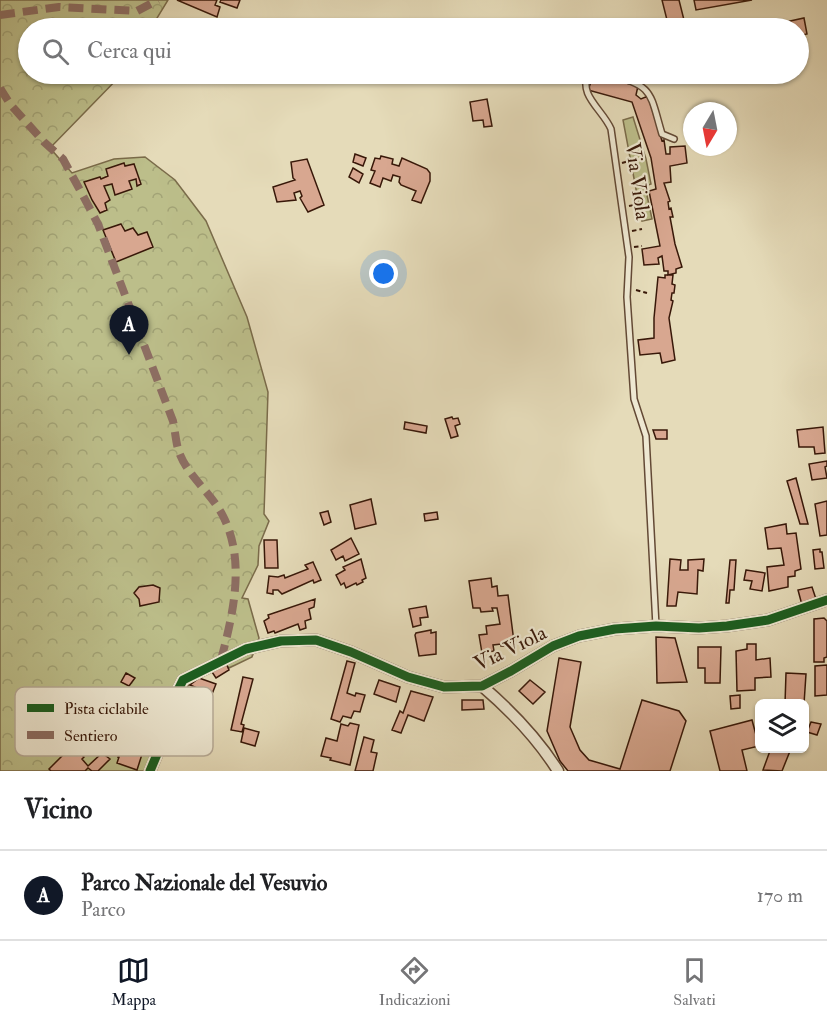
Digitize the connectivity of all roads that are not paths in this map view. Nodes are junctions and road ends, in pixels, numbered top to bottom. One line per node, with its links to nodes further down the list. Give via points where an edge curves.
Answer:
1 (585, 84): 5 (lane, Via Viola, via 585,91 607,119 623,207 629,257 627,288 634,399 646,436)
2 (638, 84): 3 (lane, Via Viola, via 651,94 662,134)
3 (674, 139)
4 (827, 600): 5 (street, Via Viola, via 768,620 738,625)
5 (656, 626): 6 (street, Via Viola, via 579,636 553,646)
6 (482, 686): 7 (street, Via Viola, via 444,687 408,677 316,640 281,641 246,649 183,680); 10 (street, Via Viola, via 548,754)
7 (180, 687)
8 (156, 756): 9 (street, Via Viola)
9 (150, 771)
10 (558, 771)

